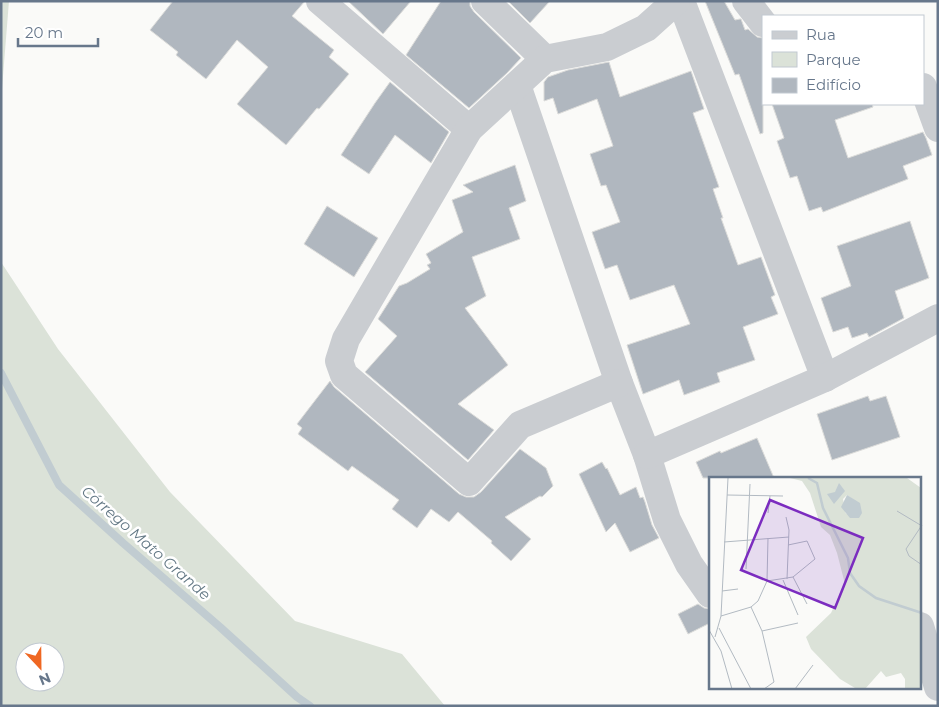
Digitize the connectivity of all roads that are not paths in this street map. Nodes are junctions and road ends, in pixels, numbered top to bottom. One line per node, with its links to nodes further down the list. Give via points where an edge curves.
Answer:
1 (320, 1): 11 (street)
2 (485, 1): 7 (street)
3 (676, 1): 7 (street, via 646,28 607,47)
4 (681, 1): 13 (street)
5 (746, 1): 6 (street)
6 (762, 22)
7 (545, 59): 8 (street)
8 (517, 85): 11 (street); 14 (street)
9 (924, 90): 10 (street)
10 (938, 128)
11 (469, 129): 14 (street, via 346,339 339,361 344,375 469,482 520,426)
12 (938, 318): 13 (street)
13 (825, 378): 15 (street)
14 (619, 383): 15 (street)
15 (647, 454): 16 (street, via 667,520 689,564)
16 (709, 593)
17 (922, 633): 18 (street)
18 (938, 686)

